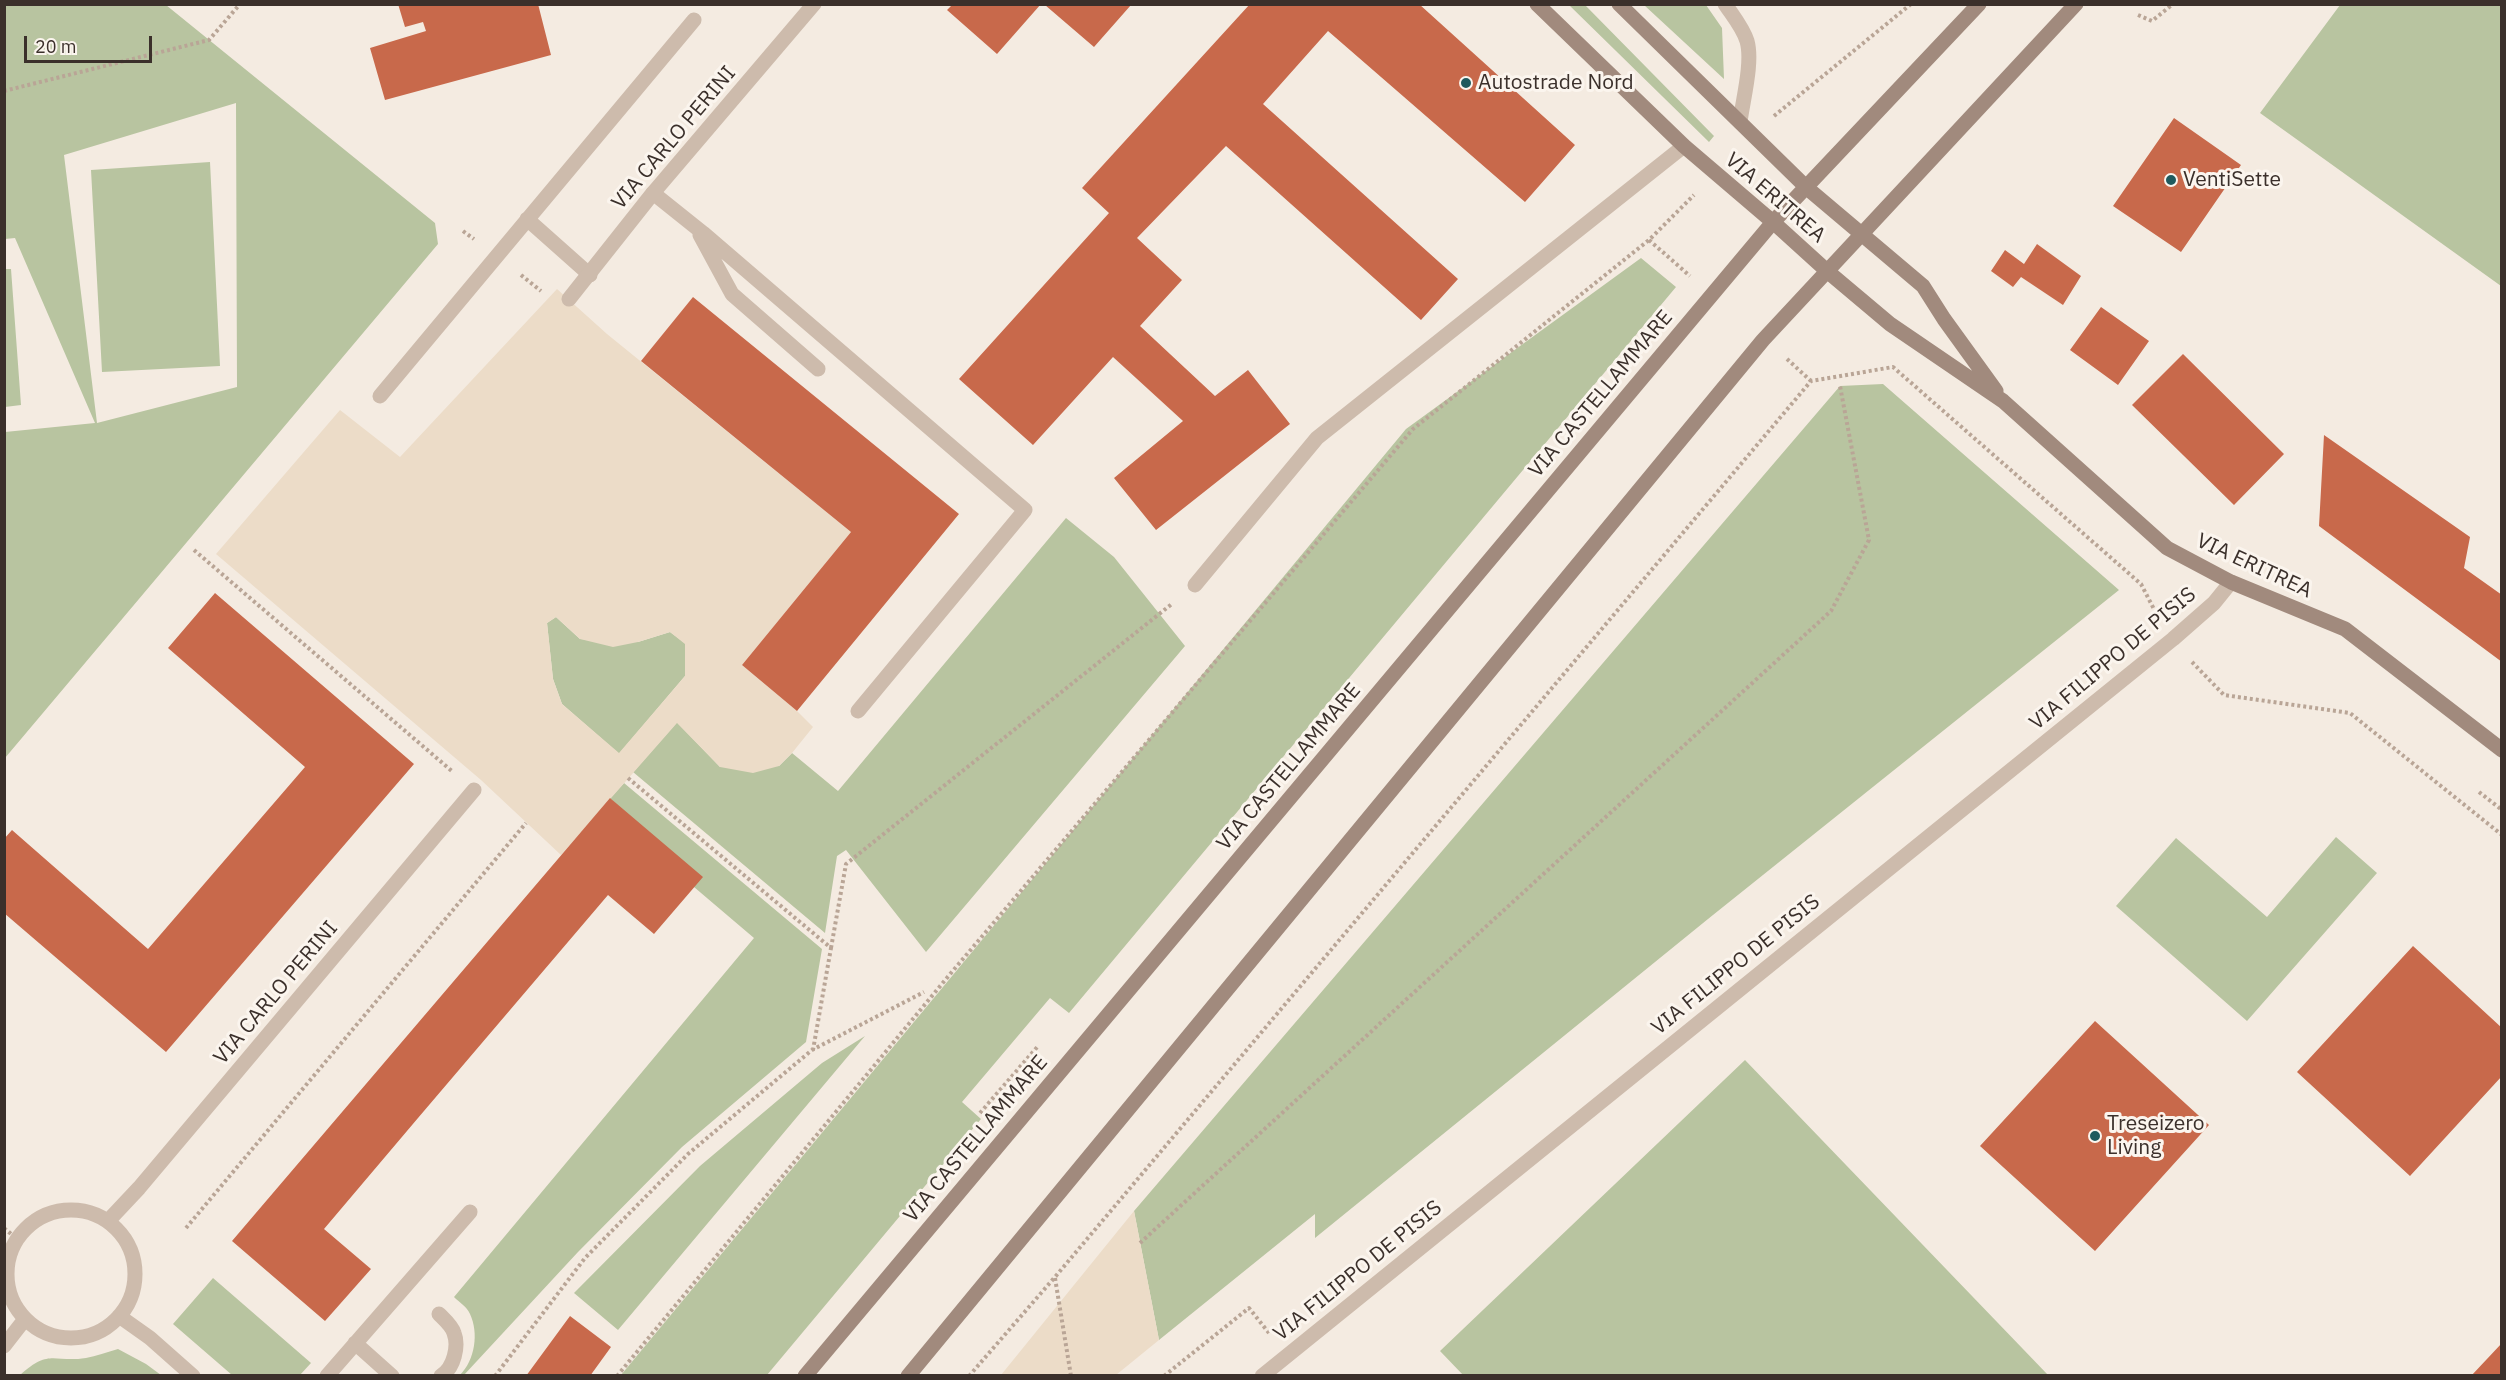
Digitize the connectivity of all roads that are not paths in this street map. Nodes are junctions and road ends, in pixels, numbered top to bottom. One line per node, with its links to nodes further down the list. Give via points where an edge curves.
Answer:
1 (1537, 4): 9 (street, VIA ERITREA)
2 (1619, 4): 8 (street, VIA ERITREA)
3 (1725, 4): 8 (street, via 1747,41 1749,54)
4 (1979, 4): 10 (street, VIA CASTELLAMMARE)
5 (2076, 4): 15 (street)
6 (812, 5): 11 (street, VIA CARLO PERINI)
7 (694, 20): 12 (street)
8 (1740, 122): 10 (street, VIA ERITREA)
9 (1684, 146): 13 (street, VIA ERITREA); 23 (street, via 1317,438)
10 (1807, 188): 13 (street, VIA CASTELLAMMARE); 15 (street, VIA ERITREA)
11 (653, 193): 14 (street); 17 (street, VIA CARLO PERINI)
12 (527, 219): 17 (street); 20 (street)
13 (1773, 222): 16 (street, VIA ERITREA); 38 (street, VIA CASTELLAMMARE)
14 (696, 228): 19 (street, via 732,294); 24 (street, via 1025,510)
15 (1860, 234): 16 (street); 21 (street, VIA ERITREA, via 1923,286)
16 (1827, 271): 21 (street, VIA ERITREA, via 1890,324); 39 (street, via 1764,340)
17 (590, 275): 18 (street, VIA CARLO PERINI)
18 (569, 299)
19 (818, 369)
20 (380, 396)
21 (2003, 401): 22 (street, VIA ERITREA, via 2167,548)
22 (2231, 582): 25 (street, VIA ERITREA, via 2345,629); 40 (street, VIA FILIPPO DE PISIS, via 2214,603 2173,639)
23 (1196, 585)
24 (858, 711)
25 (2502, 750)
26 (474, 790): 28 (street, VIA CARLO PERINI)
27 (470, 1212): 32 (street)
28 (108, 1221): 30 (street, via 123,1235 135,1265 134,1289); 31 (street, via 84,1210 60,1210 31,1224 17,1239 9,1257 7,1280 14,1303)
29 (439, 1314): 37 (street, via 454,1332 456,1352)
30 (119, 1316): 31 (street, via 99,1331 69,1338 46,1333); 34 (street)
31 (25, 1319): 33 (street)
32 (356, 1343): 35 (street); 36 (street)
33 (4, 1346)
34 (193, 1376)
35 (327, 1376)
36 (392, 1376)
37 (441, 1376)
38 (805, 1376)
39 (908, 1376)
40 (1262, 1376)

